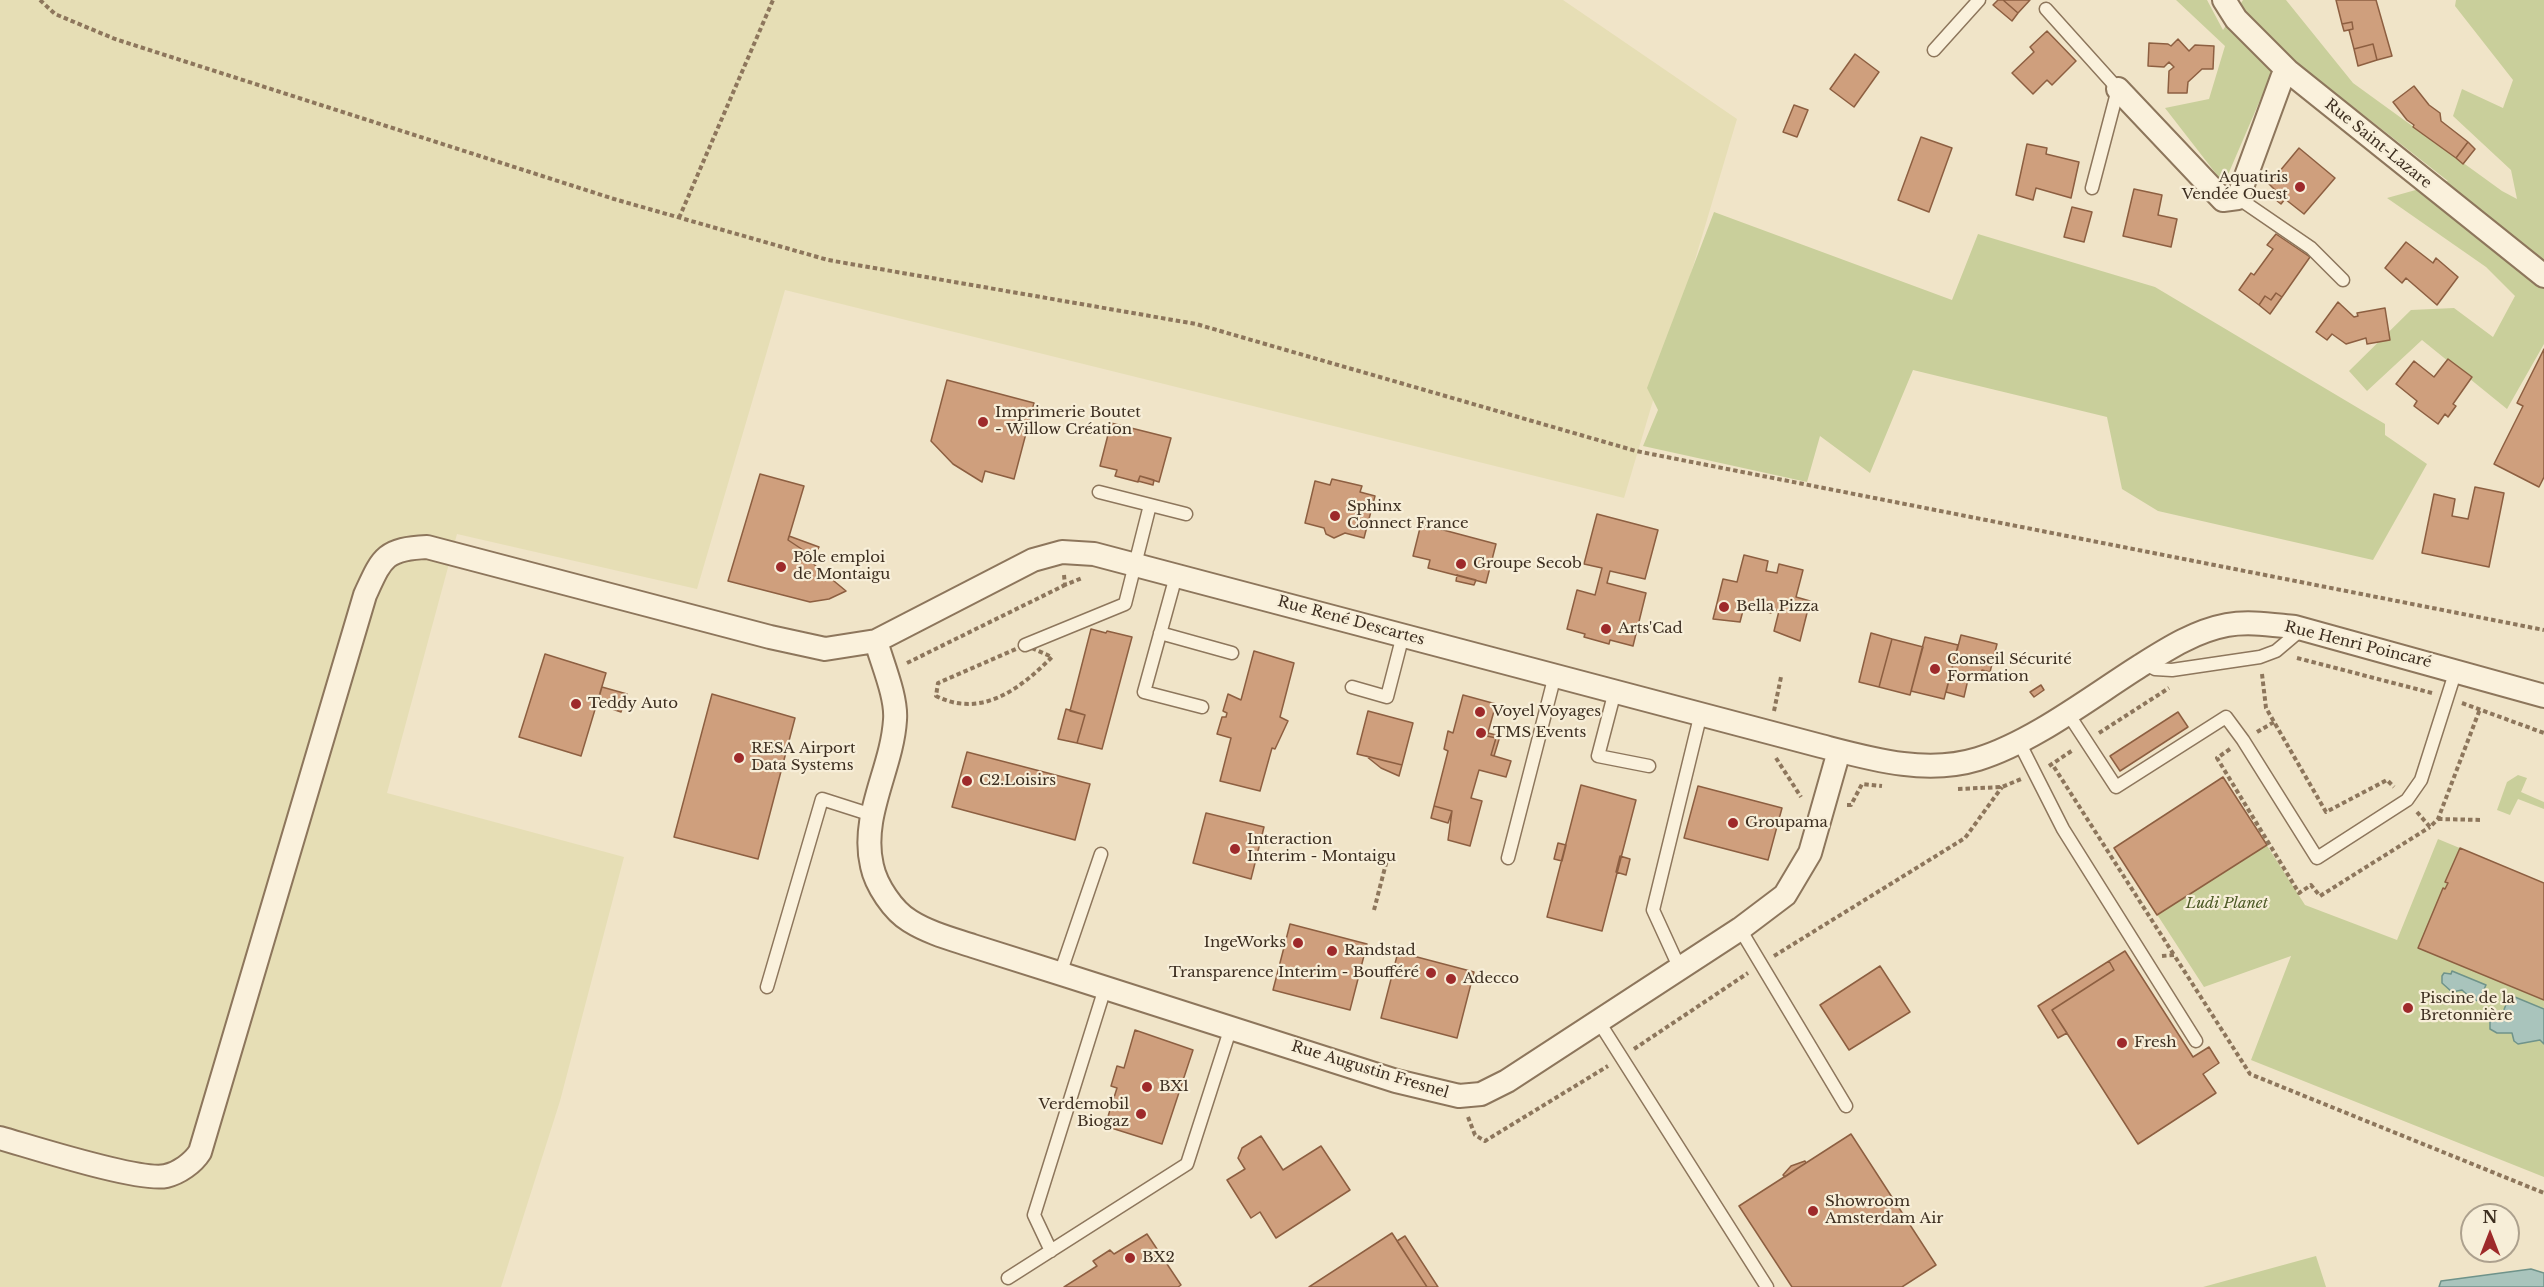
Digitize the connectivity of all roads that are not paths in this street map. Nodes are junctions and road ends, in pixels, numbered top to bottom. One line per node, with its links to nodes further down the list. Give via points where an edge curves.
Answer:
1 (1979, 0): 4 (lane)
2 (2224, 0): 5 (street, Rue Saint-Lazare, via 2236,19)
3 (2046, 9): 6 (lane)
4 (1934, 50)
5 (2288, 71): 8 (street, via 2282,78); 9 (street, Rue Saint-Lazare)
6 (2118, 89): 7 (lane); 8 (street, via 2223,200)
7 (2092, 189)
8 (2238, 198): 10 (lane, via 2311,248)
9 (2544, 276)
10 (2343, 280)
11 (1099, 492): 12 (lane)
12 (1150, 505): 13 (lane); 14 (lane)
13 (1186, 514)
14 (1135, 565): 15 (street, Rue René Descartes); 19 (street, Rue René Descartes, via 1094,554 1062,552 1033,560); 20 (lane, via 1125,604)
15 (1176, 576): 17 (lane); 18 (street, Rue René Descartes)
16 (2302, 629): 22 (street, Rue Henri Poincaré, via 2227,625 2190,636); 22 (lane, via 2276,651 2260,657 2172,670 2155,669); 23 (street, Rue Henri Poincaré)
17 (1160, 633): 21 (lane); 28 (lane, via 1144,692)
18 (1403, 635): 24 (street, Rue René Descartes); 25 (lane, via 1387,698)
19 (876, 641): 34 (street, Rue Augustin Fresnel, via 896,718); 46 (street, Rue René Descartes, via 825,649 800,645 427,547 400,548 383,560 365,595 195,1160 166,1176 139,1175)
20 (1024, 645)
21 (1232, 653)
22 (2144, 663): 29 (street, Rue Henri Poincaré)
23 (2456, 670): 27 (street, Rue Henri Poincaré); 29 (lane, via 2421,780 2407,800 2317,858 2226,717 2116,787)
24 (1555, 675): 26 (street, Rue René Descartes); 36 (lane)
25 (1352, 687)
26 (1615, 691): 30 (street, Rue René Descartes); 33 (lane, via 1598,756)
27 (2544, 696)
28 (1202, 707)
29 (2067, 712): 31 (street, Rue Henri Poincaré)
30 (1701, 713): 32 (street, Rue René Descartes); 38 (lane, via 1653,910)
31 (2019, 742): 32 (street, via 1977,759 1941,765 1897,764); 44 (lane, via 2063,829)
32 (1839, 751): 37 (street, Rue Augustin Fresnel, via 1810,853 1797,879 1785,895)
33 (1649, 766)
34 (872, 815): 39 (street, Rue Augustin Fresnel, via 872,867 891,903 908,920 929,931); 40 (lane, via 822,799)
35 (1101, 854): 39 (lane)
36 (1508, 858)
37 (1740, 929): 38 (street, Rue Augustin Fresnel); 45 (lane)
38 (1680, 969): 42 (street, Rue Augustin Fresnel)
39 (1060, 974): 41 (street, Rue Augustin Fresnel)
40 (767, 987)
41 (1105, 988): 43 (street, Rue Augustin Fresnel); 47 (lane, via 1034,1215)
42 (1599, 1022): 43 (street, Rue Augustin Fresnel, via 1507,1081 1481,1094 1459,1096 1396,1081); 49 (lane)
43 (1231, 1027): 47 (lane, via 1187,1164)
44 (2196, 1041)
45 (1845, 1106)
46 (0, 1138)
47 (1051, 1251): 48 (lane)
48 (1008, 1278)
49 (1767, 1287)

